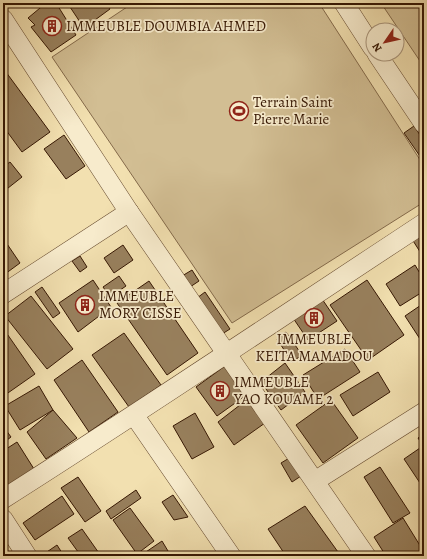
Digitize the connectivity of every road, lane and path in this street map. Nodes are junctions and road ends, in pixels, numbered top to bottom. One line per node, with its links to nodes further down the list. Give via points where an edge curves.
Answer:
1 (344, 3): 3 (street)
2 (3, 19): 6 (street)
3 (365, 36)
4 (382, 62): 5 (street)
5 (424, 124)
6 (129, 212): 8 (street); 9 (street)
7 (424, 223): 9 (street)
8 (3, 294)
9 (226, 352): 11 (street); 12 (street)
10 (424, 412): 12 (street)
11 (134, 415): 13 (street); 16 (street)
12 (315, 481): 17 (street)
13 (3, 499)
14 (3, 519): 15 (street)
15 (27, 556)
16 (231, 556)
17 (366, 556)

